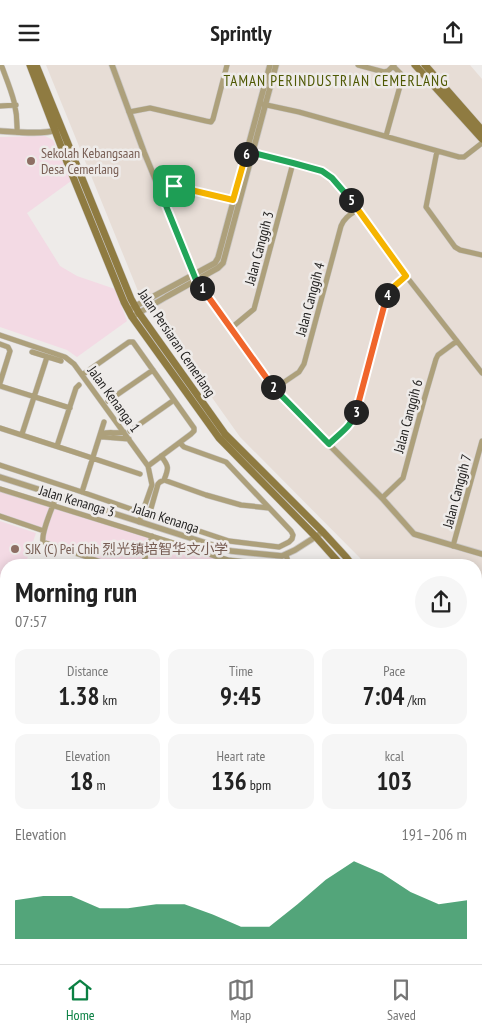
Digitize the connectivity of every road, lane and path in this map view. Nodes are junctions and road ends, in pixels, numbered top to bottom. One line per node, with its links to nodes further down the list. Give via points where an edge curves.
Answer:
1 (30, 65): 17 (main road, Jalan Persiaran Cemerlang)
2 (36, 65): 17 (main road, Jalan Persiaran Cemerlang)
3 (112, 65): 16 (street)
4 (227, 65): 16 (street, via 210,121 150,108)
5 (270, 65): 12 (street)
6 (276, 65): 14 (street)
7 (358, 65): 8 (street, via 384,72)
8 (394, 65): 21 (street, via 402,79)
9 (415, 65): 22 (main road)
10 (425, 65): 18 (main road)
11 (0, 66): 13 (street)
12 (259, 103): 14 (street); 25 (street)
13 (16, 105): 15 (street); 20 (street)
14 (266, 105): 21 (street); 25 (street)
15 (0, 106)
16 (129, 111): 27 (street)
17 (58, 130): 20 (street); 33 (main road, Jalan Persiaran Cemerlang)
18 (482, 130)
19 (0, 131): 20 (street)
20 (17, 132)
21 (386, 136): 24 (street)
22 (482, 139)
23 (482, 143): 24 (street, via 464,157)
24 (437, 151): 30 (street, via 426,207 455,247)
25 (250, 152): 26 (street); 28 (street); 32 (street, via 223,263)
26 (293, 163): 29 (street, via 329,175); 34 (street, Jalan Canggih 3, via 254,309)
27 (160, 191): 28 (street, via 175,186); 32 (street)
28 (233, 200): 32 (street, via 218,258)
29 (358, 209): 31 (street); 46 (street, Jalan Canggih 4, via 341,224 304,364 299,372)
30 (482, 255)
31 (406, 276): 36 (street); 60 (street, via 388,292 354,418)
32 (195, 277): 33 (street); 34 (street)
33 (133, 311): 80 (main road, Jalan Persiaran Cemerlang, via 225,434); 82 (main road, Jalan Persiaran Cemerlang, via 219,438)
34 (230, 329): 46 (street)
35 (0, 335): 43 (street, Jalan Kenanga 1, via 65,357)
36 (457, 341): 42 (street); 72 (street, Jalan Canggih 6, via 436,359 403,479)
37 (0, 344): 44 (street, via 10,351)
38 (32, 352): 39 (street)
39 (47, 357): 40 (street); 47 (street)
40 (61, 361)
41 (153, 370): 43 (street, via 131,341); 48 (street); 49 (street)
42 (482, 373)
43 (82, 375): 54 (street, Jalan Kenanga 1)
44 (0, 385): 47 (street)
45 (79, 385): 50 (street)
46 (274, 389): 60 (street)
47 (35, 397): 50 (street); 55 (street)
48 (174, 400): 53 (street); 59 (street, via 194,430)
49 (108, 401)
50 (70, 408): 61 (street)
51 (104, 422): 56 (street)
52 (0, 428): 55 (street)
53 (130, 431)
54 (124, 432): 56 (street); 57 (street, Jalan Kenanga 1)
55 (22, 435): 61 (street)
56 (101, 436): 57 (street); 63 (street)
57 (129, 439): 65 (street, Jalan Kenanga 1)
58 (482, 441): 83 (street, Jalan Canggih 7)
59 (180, 443): 62 (street); 74 (street, via 226,462)
60 (329, 444): 72 (street)
61 (57, 446): 63 (street)
62 (160, 456): 65 (street); 68 (street, via 168,467)
63 (92, 457): 66 (street); 70 (street)
64 (0, 465): 70 (street)
65 (148, 465): 77 (street, via 152,485)
66 (140, 474)
67 (0, 477): 71 (street, Jalan Kenanga)
68 (164, 480): 74 (street, via 241,505); 74 (street, via 158,484 150,514 230,541 275,547 291,540 292,532)
69 (0, 489): 73 (street, Jalan Kenanga 3)
70 (82, 491): 75 (street)
71 (57, 495): 73 (street); 77 (street, Jalan Kenanga)
72 (382, 498): 83 (street, via 414,534)
73 (53, 505): 79 (street); 81 (street, Jalan Kenanga 3)
74 (270, 508)
75 (131, 509)
76 (0, 516): 79 (street)
77 (139, 522): 78 (street, Jalan Kenanga)
78 (157, 528): 81 (street); 86 (street, Jalan Kenanga, via 231,551)
79 (44, 531): 87 (street, via 42,540 45,543)
80 (323, 532): 82 (street, Jalan Kenanga); 93 (main road, Jalan Persiaran Cemerlang)
81 (153, 537): 88 (street); 89 (street, Jalan Kenanga 3)
82 (316, 537): 85 (street, Jalan Kenanga); 92 (main road, Jalan Persiaran Cemerlang)
83 (453, 546): 84 (street)
84 (482, 554)
85 (286, 555): 86 (street, Jalan Kenanga); 91 (street)
86 (266, 556): 90 (street)
87 (92, 559)
88 (145, 559)
89 (225, 559)
90 (265, 559)
91 (287, 559)
92 (336, 559)
93 (348, 559)

